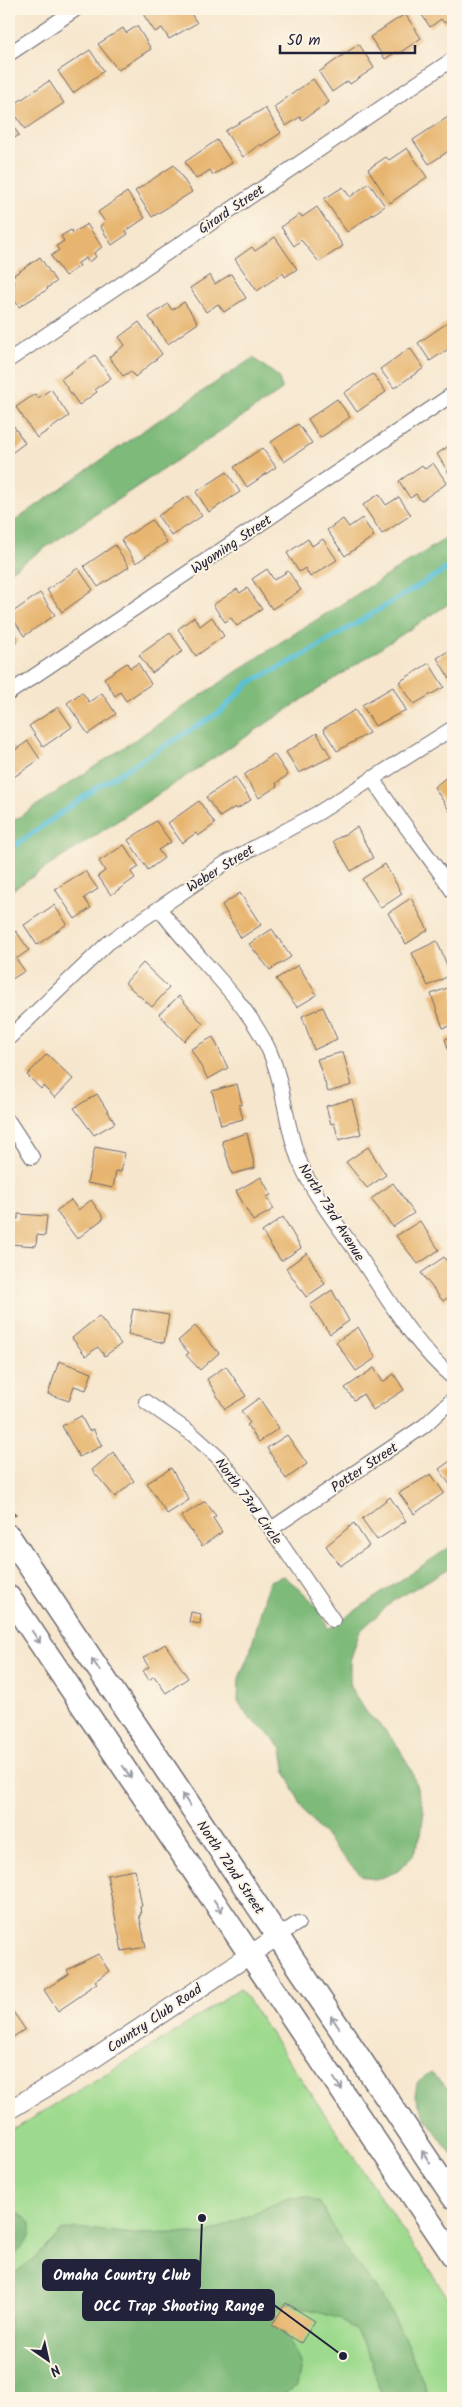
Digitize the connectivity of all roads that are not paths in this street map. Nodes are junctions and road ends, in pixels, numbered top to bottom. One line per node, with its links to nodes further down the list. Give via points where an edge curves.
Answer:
1 (76, 9): 2 (street)
2 (9, 54)
3 (453, 59): 4 (street, Girard Street)
4 (9, 360)
5 (453, 394): 6 (street, Wyoming Street)
6 (9, 693)
7 (453, 728): 8 (street, Weber Street)
8 (372, 778): 9 (street, via 392,811); 10 (street, Weber Street, via 295,826 249,849)
9 (453, 892)
10 (159, 908): 11 (street, Weber Street, via 103,947); 14 (street, North 73rd Avenue, via 178,936 248,1013 267,1046 281,1083 293,1141 304,1173 416,1338)
11 (9, 1038)
12 (9, 1122): 13 (street)
13 (32, 1157)
14 (453, 1378)
15 (453, 1399): 17 (street, Potter Street, via 424,1426)
16 (146, 1402): 17 (street, North 73rd Circle, via 209,1447 244,1488)
17 (271, 1529): 20 (street, North 73rd Circle)
18 (9, 1536): 22 (main road, North 72nd Street, one-way to 18)
19 (9, 1596): 23 (main road, one-way to 23)
20 (333, 1620)
21 (298, 1922): 22 (street, Country Club Road)
22 (278, 1936): 23 (street, Country Club Road); 25 (main road, North 72nd Street, one-way to 22)
23 (251, 1954): 24 (street, Country Club Road, via 89,2062); 26 (main road, one-way to 26)
24 (9, 2110)
25 (453, 2197)
26 (453, 2256)

